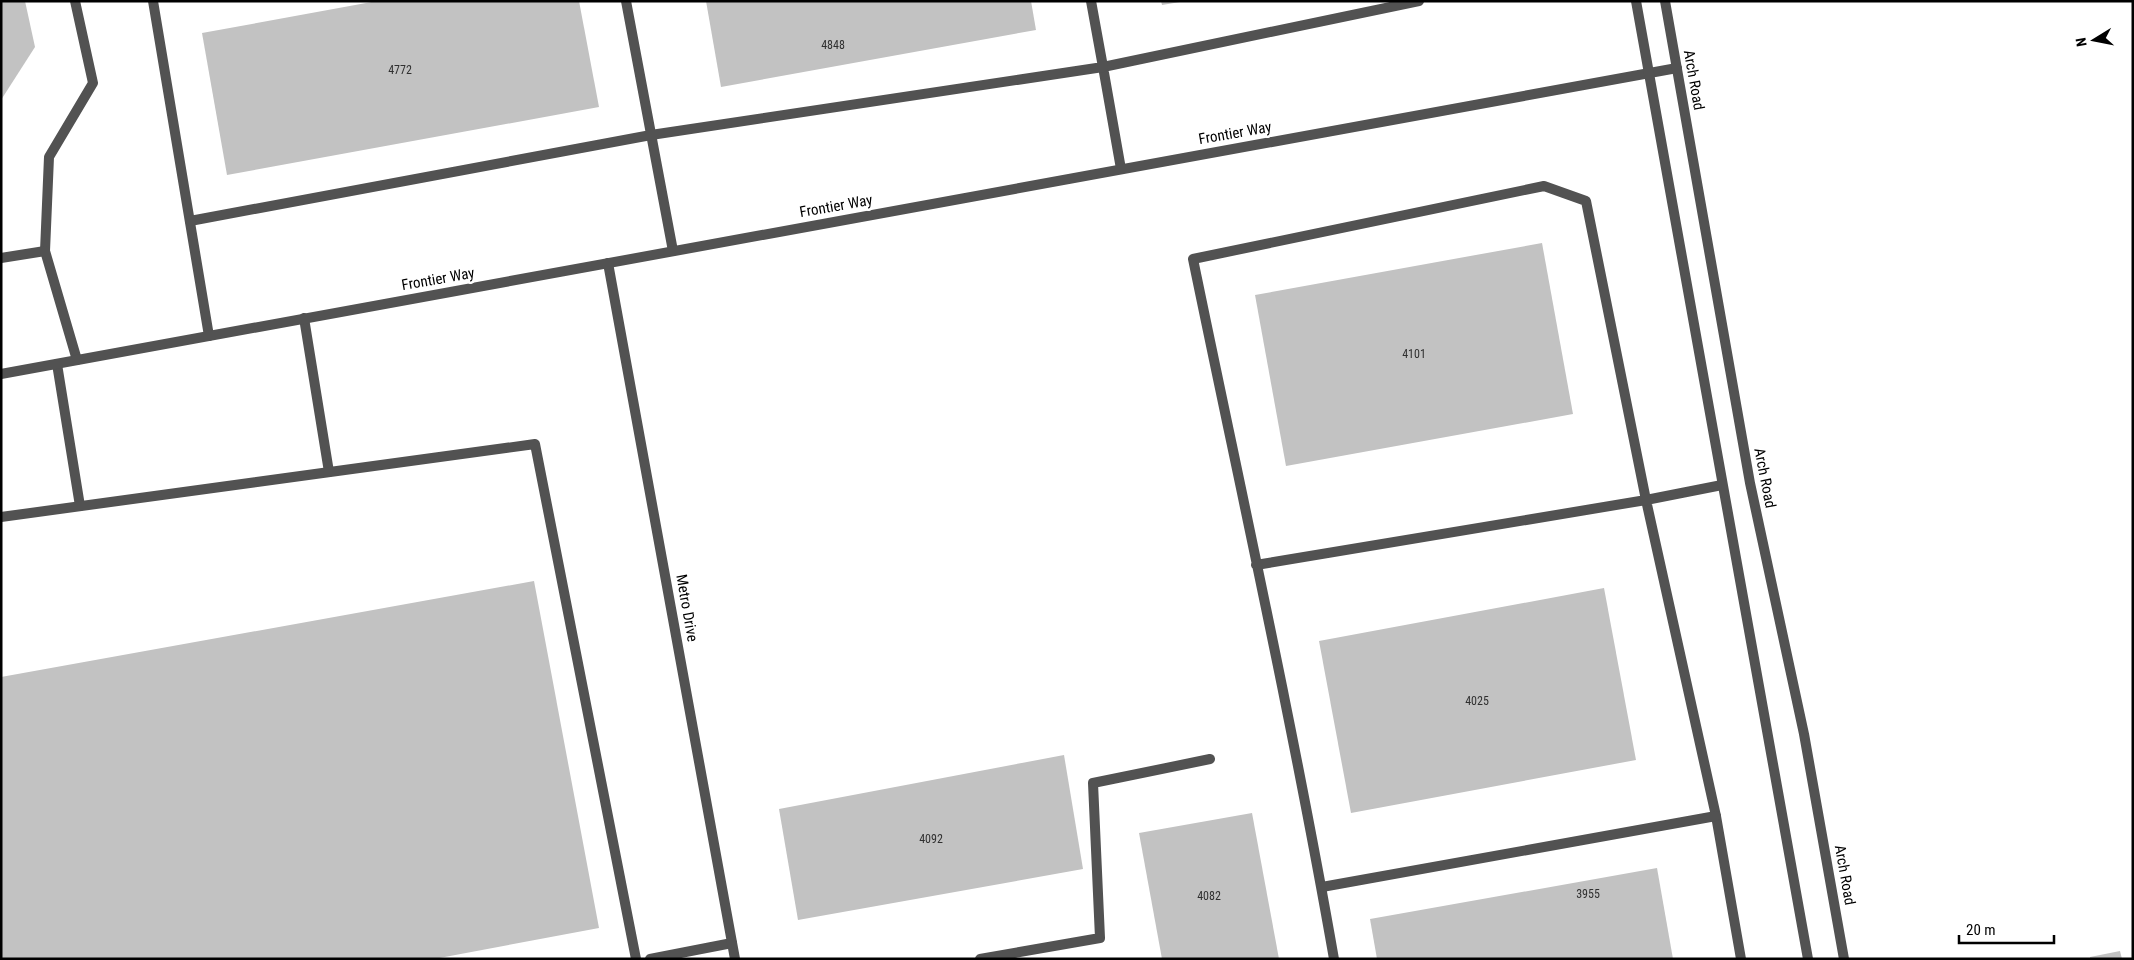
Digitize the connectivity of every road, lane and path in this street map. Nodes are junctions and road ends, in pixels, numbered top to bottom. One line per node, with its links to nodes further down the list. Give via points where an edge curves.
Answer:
1 (75, 1): 14 (street, via 93,83 49,157)
2 (153, 1): 13 (street)
3 (626, 1): 11 (street)
4 (1090, 1): 8 (street)
5 (1418, 1): 8 (street)
6 (1636, 1): 10 (street)
7 (1665, 1): 9 (street, Arch Road)
8 (1103, 67): 11 (street); 12 (street)
9 (1677, 68): 10 (street, Frontier Way); 40 (street, Arch Road, via 1750,483 1804,734)
10 (1650, 72): 12 (street, Frontier Way); 24 (street)
11 (651, 135): 13 (street); 15 (street)
12 (1121, 169): 15 (street, Frontier Way)
13 (190, 221): 19 (street)
14 (45, 251): 16 (street); 20 (street)
15 (673, 251): 17 (street, Frontier Way)
16 (1, 258)
17 (608, 263): 18 (street, Frontier Way); 32 (street, Metro Drive)
18 (304, 318): 19 (street, Frontier Way); 23 (street)
19 (209, 336): 20 (street, Frontier Way)
20 (78, 360): 21 (street, Frontier Way)
21 (57, 364): 22 (street, Frontier Way); 26 (street)
22 (1, 374)
23 (329, 472): 26 (street); 33 (street, via 535,444)
24 (1722, 484): 25 (street); 39 (street)
25 (1646, 500): 28 (street); 28 (street, via 1586,201 1544,186 1193,259); 30 (street)
26 (80, 506): 27 (street)
27 (1, 517)
28 (1256, 565): 31 (street)
29 (1210, 759): 36 (street, via 1093,783 1100,938)
30 (1716, 816): 31 (street); 38 (street)
31 (1322, 887): 37 (street)
32 (732, 943): 34 (street); 35 (street, Metro Drive)
33 (636, 959)
34 (650, 959)
35 (735, 959)
36 (980, 959)
37 (1334, 959)
38 (1741, 959)
39 (1808, 959)
40 (1844, 959)

